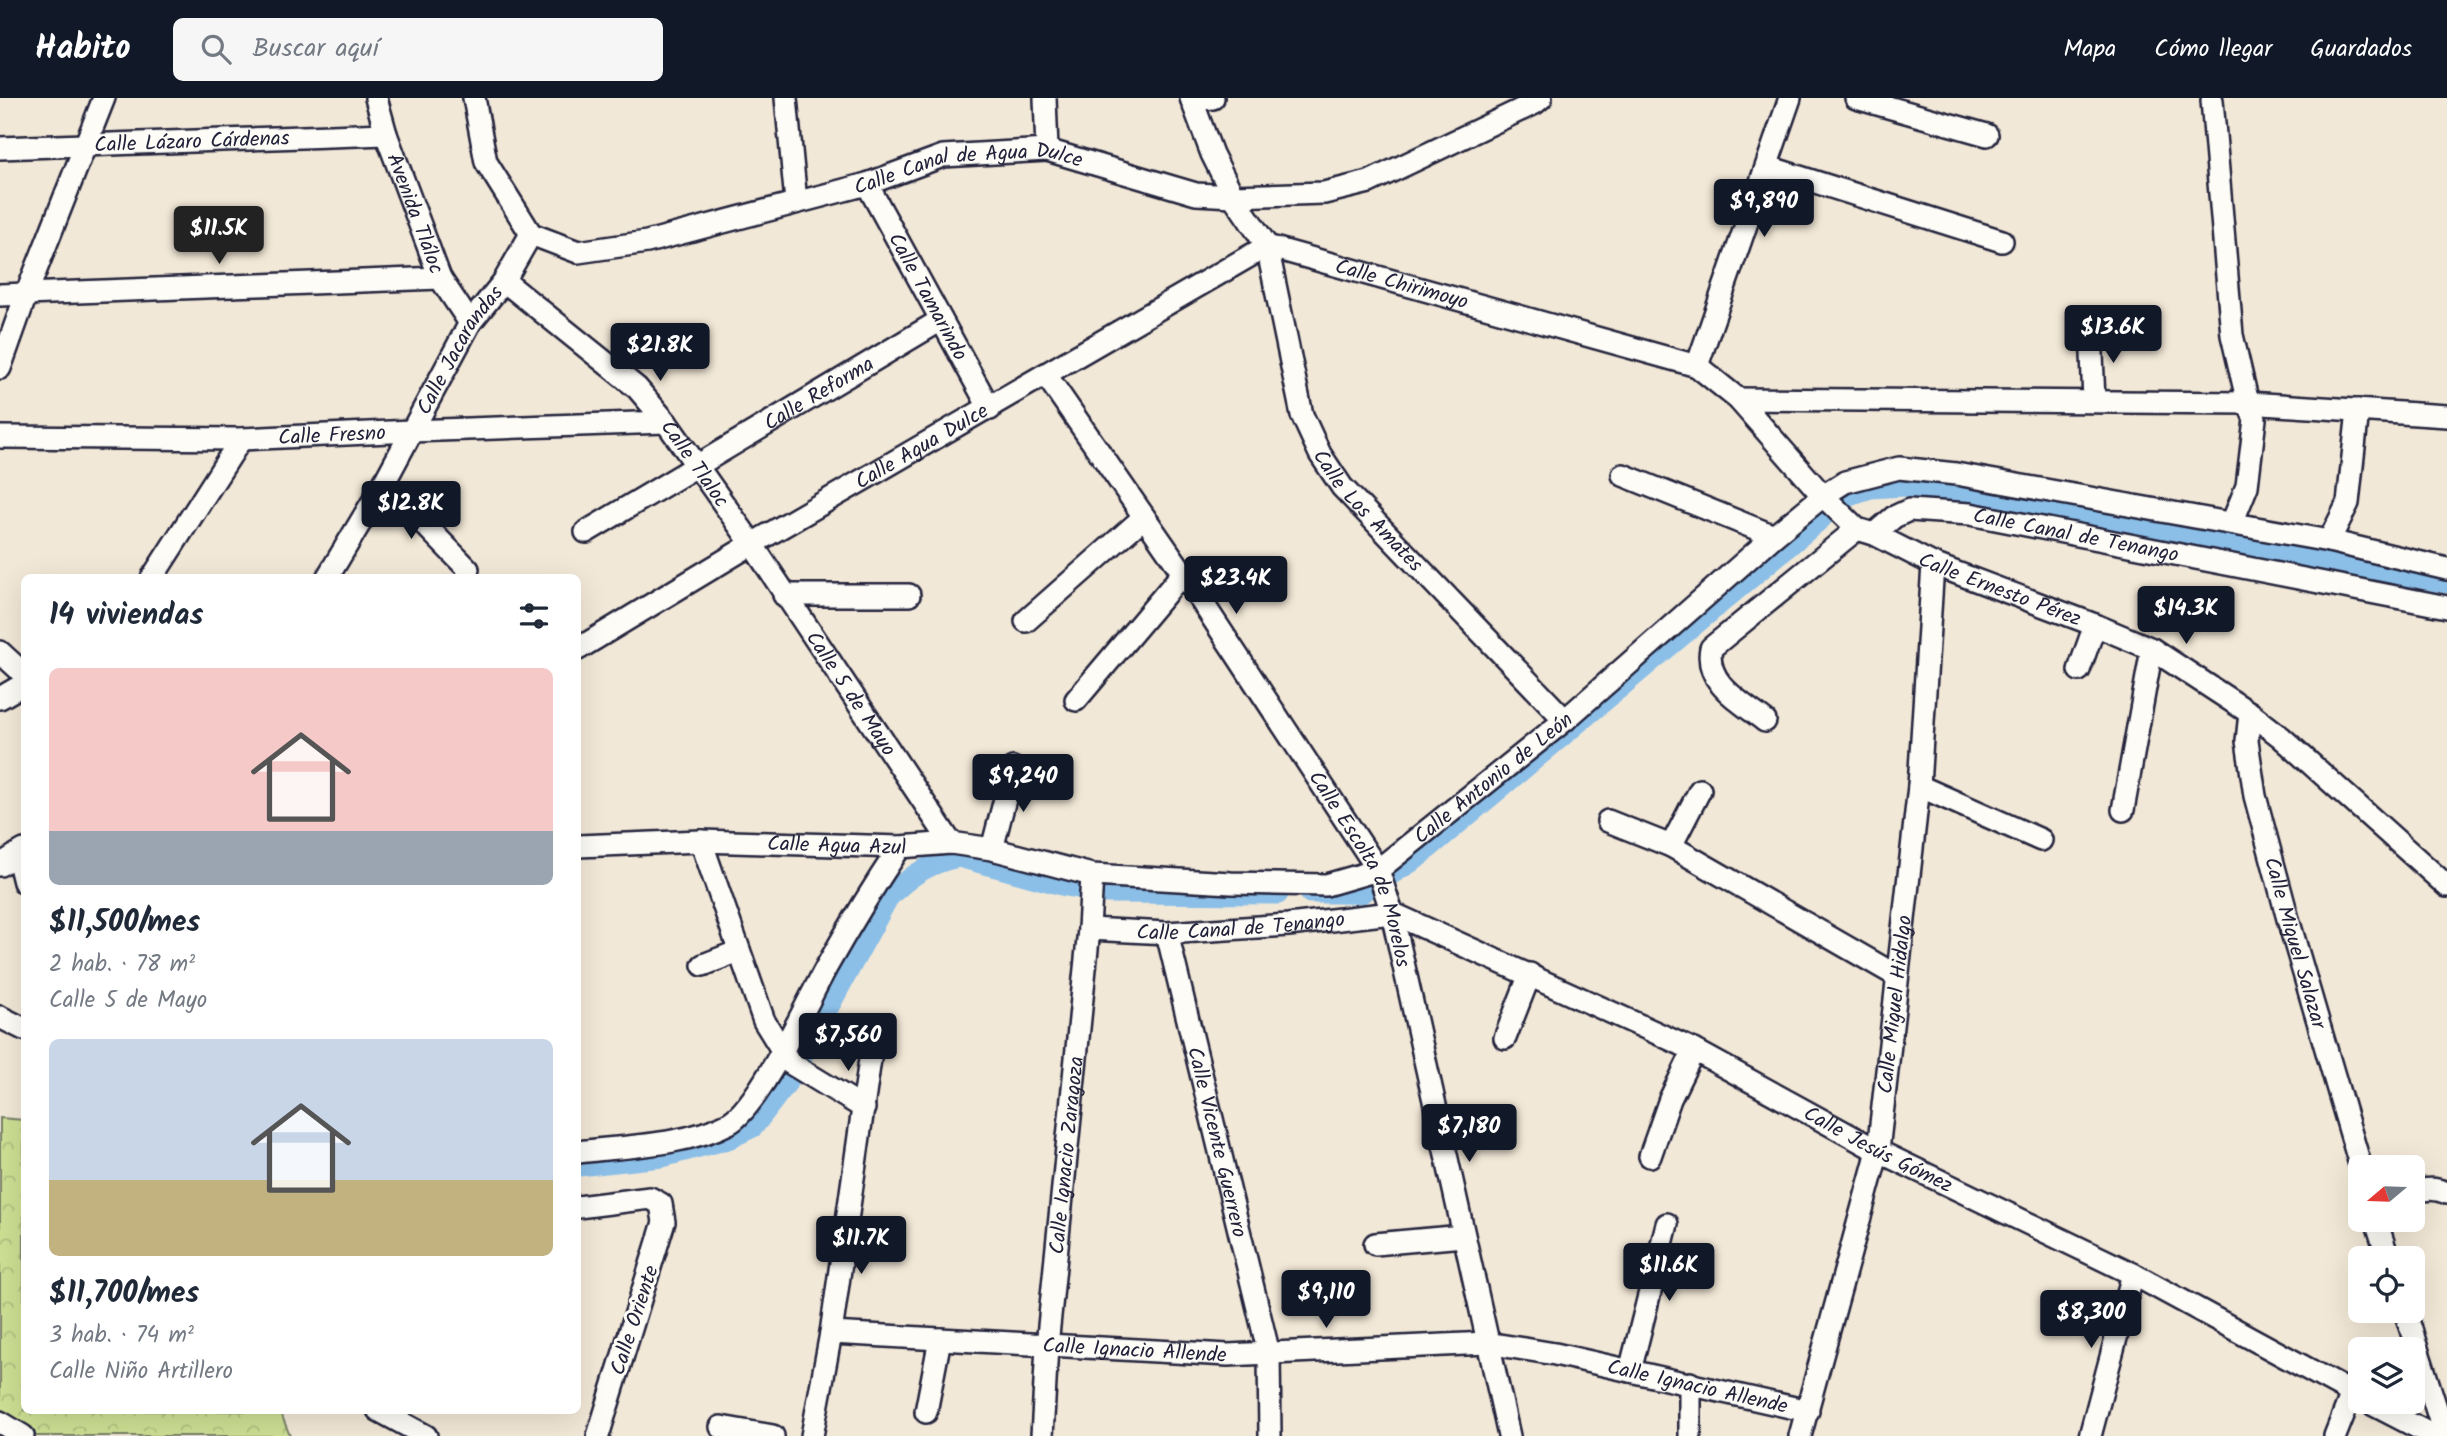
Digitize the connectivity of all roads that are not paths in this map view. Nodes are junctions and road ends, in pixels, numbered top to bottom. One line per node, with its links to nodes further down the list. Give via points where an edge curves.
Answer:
1 (104, 98): 13 (street)
2 (376, 98): 11 (street, Avenida Tláloc)
3 (474, 98): 20 (street, via 486,162)
4 (786, 98): 19 (street)
5 (1045, 98): 15 (street)
6 (1541, 98): 18 (street, Calle Canal de Agua Dulce, via 1369,182 1324,193)
7 (1790, 98): 16 (street)
8 (1856, 98): 12 (street)
9 (1199, 99): 18 (street, via 1212,155)
10 (2213, 100): 35 (street, via 2232,335)
11 (386, 134): 13 (street, Calle Lázaro Cárdenas); 23 (street, Avenida Tláloc)
12 (1987, 135)
13 (85, 146): 14 (street, Calle Lázaro Cárdenas); 26 (street)
14 (0, 148)
15 (1047, 149): 17 (street, Calle Canal de Agua Dulce, via 943,156); 18 (street, Calle Canal de Agua Dulce, via 1196,194)
16 (1768, 167): 21 (street); 30 (street)
17 (867, 184): 19 (street, Calle Canal de Agua Dulce); 27 (street, Calle Tamarindo)
18 (1233, 196): 22 (street)
19 (796, 202): 20 (street, Calle Canal de Agua Dulce, via 648,242 578,252)
20 (531, 234): 24 (street, Calle Jacarandas)
21 (2002, 241)
22 (1267, 246): 30 (street, Calle Chirimoyo); 32 (street, Calle Agua Dulce); 73 (street, Calle Los Amates, via 1303,415 1320,454 1342,487)
23 (440, 278): 26 (street); 28 (street, Avenida Tláloc)
24 (504, 281): 28 (street, Calle Jacarandas); 39 (street, Calle Tlaloc, via 637,388)
25 (0, 295): 26 (street)
26 (26, 295): 31 (street)
27 (941, 320): 36 (street, Calle Tamarindo); 43 (street, Calle Reforma)
28 (470, 323): 40 (street, Calle Jacarandas)
29 (2091, 330): 34 (street)
30 (1697, 366): 33 (street, Calle Ernesto Pérez)
31 (0, 368)
32 (1046, 374): 36 (street, Calle Agua Dulce); 46 (street, Calle Escolta de Morelos)
33 (1738, 399): 34 (street); 47 (street, Calle Ernesto Pérez)
34 (2094, 401): 35 (street)
35 (2248, 403): 37 (street); 48 (street, via 2255,418 2247,486)
36 (990, 409): 52 (street, Calle Agua Dulce)
37 (2358, 410): 38 (street); 51 (street, via 2348,503)
38 (2447, 416)
39 (666, 422): 40 (street, Calle Fresno); 43 (street, Calle Tlaloc)
40 (411, 430): 42 (street, Calle Fresno); 45 (street, Calle Jacarandas)
41 (0, 437): 42 (street, Calle Fresno)
42 (242, 439): 57 (street)
43 (697, 466): 49 (street, Calle Reforma); 52 (street, Calle Tlaloc)
44 (1623, 475): 50 (street)
45 (384, 483): 54 (street); 58 (street, Calle Jacarandas)
46 (1144, 517): 56 (street, Calle Escolta de Morelos); 62 (street)
47 (1848, 517): 48 (street, via 1845,482 1899,468); 50 (street, Calle Antonio de León); 53 (street, Calle Ernesto Pérez); 61 (street, Calle Canal de Tenango, via 1894,517 1909,510 1969,514); 74 (street, via 1712,648 1709,661 1718,684)
48 (2232, 523): 51 (street)
49 (586, 532)
50 (1774, 536): 73 (street, Calle Antonio de León)
51 (2329, 541): 55 (street)
52 (752, 544): 59 (street, Calle 5 de Mayo); 64 (street, Calle Agua Dulce)
53 (1933, 564): 63 (street, Calle Ernesto Pérez); 76 (street, Calle Miguel Hidalgo)
54 (468, 569)
55 (2447, 569)
56 (1183, 573): 71 (street); 89 (street, Calle Escolta de Morelos)
57 (155, 574)
58 (329, 574)
59 (784, 595): 60 (street); 82 (street, Calle 5 de Mayo)
60 (909, 595)
61 (2447, 607)
62 (1026, 621)
63 (2095, 625): 65 (street, Calle Ernesto Pérez); 67 (street)
64 (581, 647)
65 (2152, 649): 72 (street, Calle Ernesto Pérez); 78 (street)
66 (0, 652): 68 (street)
67 (2079, 670)
68 (21, 671)
69 (21, 686): 70 (street)
70 (0, 698)
71 (1076, 700)
72 (2250, 713): 91 (street, Calle Ernesto Pérez); 108 (street, Calle Miguel Salazar, via 2247,741 2255,796)
73 (1565, 720): 89 (street, Calle Antonio de León)
74 (1765, 721)
75 (1013, 768): 86 (street)
76 (1919, 786): 80 (street); 98 (street, Calle Miguel Hidalgo)
77 (1700, 790): 84 (street)
78 (2123, 810)
79 (1608, 821): 84 (street)
80 (2041, 840)
81 (701, 841): 83 (street, Calle Agua Azul); 85 (street, Calle Agua Azul); 95 (street)
82 (951, 843): 85 (street, Calle Agua Azul); 86 (street, Calle Agua Azul)
83 (581, 846)
84 (1671, 846): 98 (street)
85 (900, 847): 104 (street, via 827,966)
86 (992, 849): 90 (street, Calle Agua Azul)
87 (14, 856): 88 (street)
88 (21, 874)
89 (1380, 875): 90 (street, Calle Antonio de León, via 1326,885); 92 (street, Calle Escolta de Morelos)
90 (1092, 882): 93 (street, Calle Ignacio Zaragoza)
91 (2447, 886)
92 (1391, 907): 94 (street, Calle Canal de Tenango, via 1288,925); 97 (street, Calle Jesús Gómez); 114 (street, Calle Escolta de Morelos)
93 (1089, 924): 94 (street, Calle Canal de Tenango); 121 (street, Calle Ignacio Zaragoza)
94 (1167, 933): 122 (street, Calle Vicente Guerrero)
95 (739, 950): 96 (street); 104 (street, via 765,1021)
96 (703, 965)
97 (1531, 974): 101 (street); 102 (street, Calle Jesús Gómez)
98 (1897, 976): 106 (street, Calle Miguel Hidalgo)
99 (0, 1017): 100 (street)
100 (21, 1027)
101 (1505, 1038)
102 (1694, 1050): 106 (street, Calle Jesús Gómez); 109 (street)
103 (871, 1052): 105 (street)
104 (785, 1057): 105 (street); 107 (street, via 732,1122 676,1140)
105 (863, 1108): 118 (street)
106 (1878, 1151): 116 (street, Calle Jesús Gómez); 126 (street, Calle Miguel Hidalgo)
107 (581, 1152)
108 (2357, 1155)
109 (1650, 1156)
110 (2426, 1189): 111 (street)
111 (2447, 1194)
112 (581, 1207): 135 (street, Calle Oriente, via 650,1198 661,1204 664,1222)
113 (1667, 1224): 123 (street)
114 (1464, 1236): 115 (street); 120 (street, Calle Escolta de Morelos)
115 (1374, 1244)
116 (2133, 1274): 125 (street, Calle Jesús Gómez); 143 (street)
117 (2409, 1323): 146 (street)
118 (831, 1333): 119 (street, Calle Ignacio Allende); 137 (street)
119 (940, 1339): 121 (street, Calle Ignacio Allende); 127 (street)
120 (1487, 1343): 122 (street, Calle Ignacio Allende); 123 (street, Calle Ignacio Allende); 140 (street, Calle Escolta de Morelos)
121 (1047, 1346): 122 (street, Calle Ignacio Allende); 138 (street, Calle Ignacio Zaragoza)
122 (1269, 1354): 139 (street, Calle Vicente Guerrero)
123 (1630, 1371): 124 (street, Calle Ignacio Allende)
124 (1690, 1383): 126 (street, Calle Ignacio Allende); 141 (street)
125 (2348, 1390)
126 (1808, 1411): 142 (street, Calle Miguel Hidalgo)
127 (926, 1412)
128 (385, 1414): 134 (street)
129 (2349, 1414): 144 (street)
130 (2392, 1414): 145 (street, Calle Jesús Gómez)
131 (0, 1422): 133 (street)
132 (720, 1427): 136 (street)
133 (23, 1436)
134 (426, 1436)
135 (598, 1436)
136 (773, 1436)
137 (812, 1436)
138 (1042, 1436)
139 (1270, 1436)
140 (1509, 1436)
141 (1690, 1436)
142 (1800, 1436)
143 (2090, 1436)
144 (2334, 1436)
145 (2434, 1436)
146 (2445, 1436)

